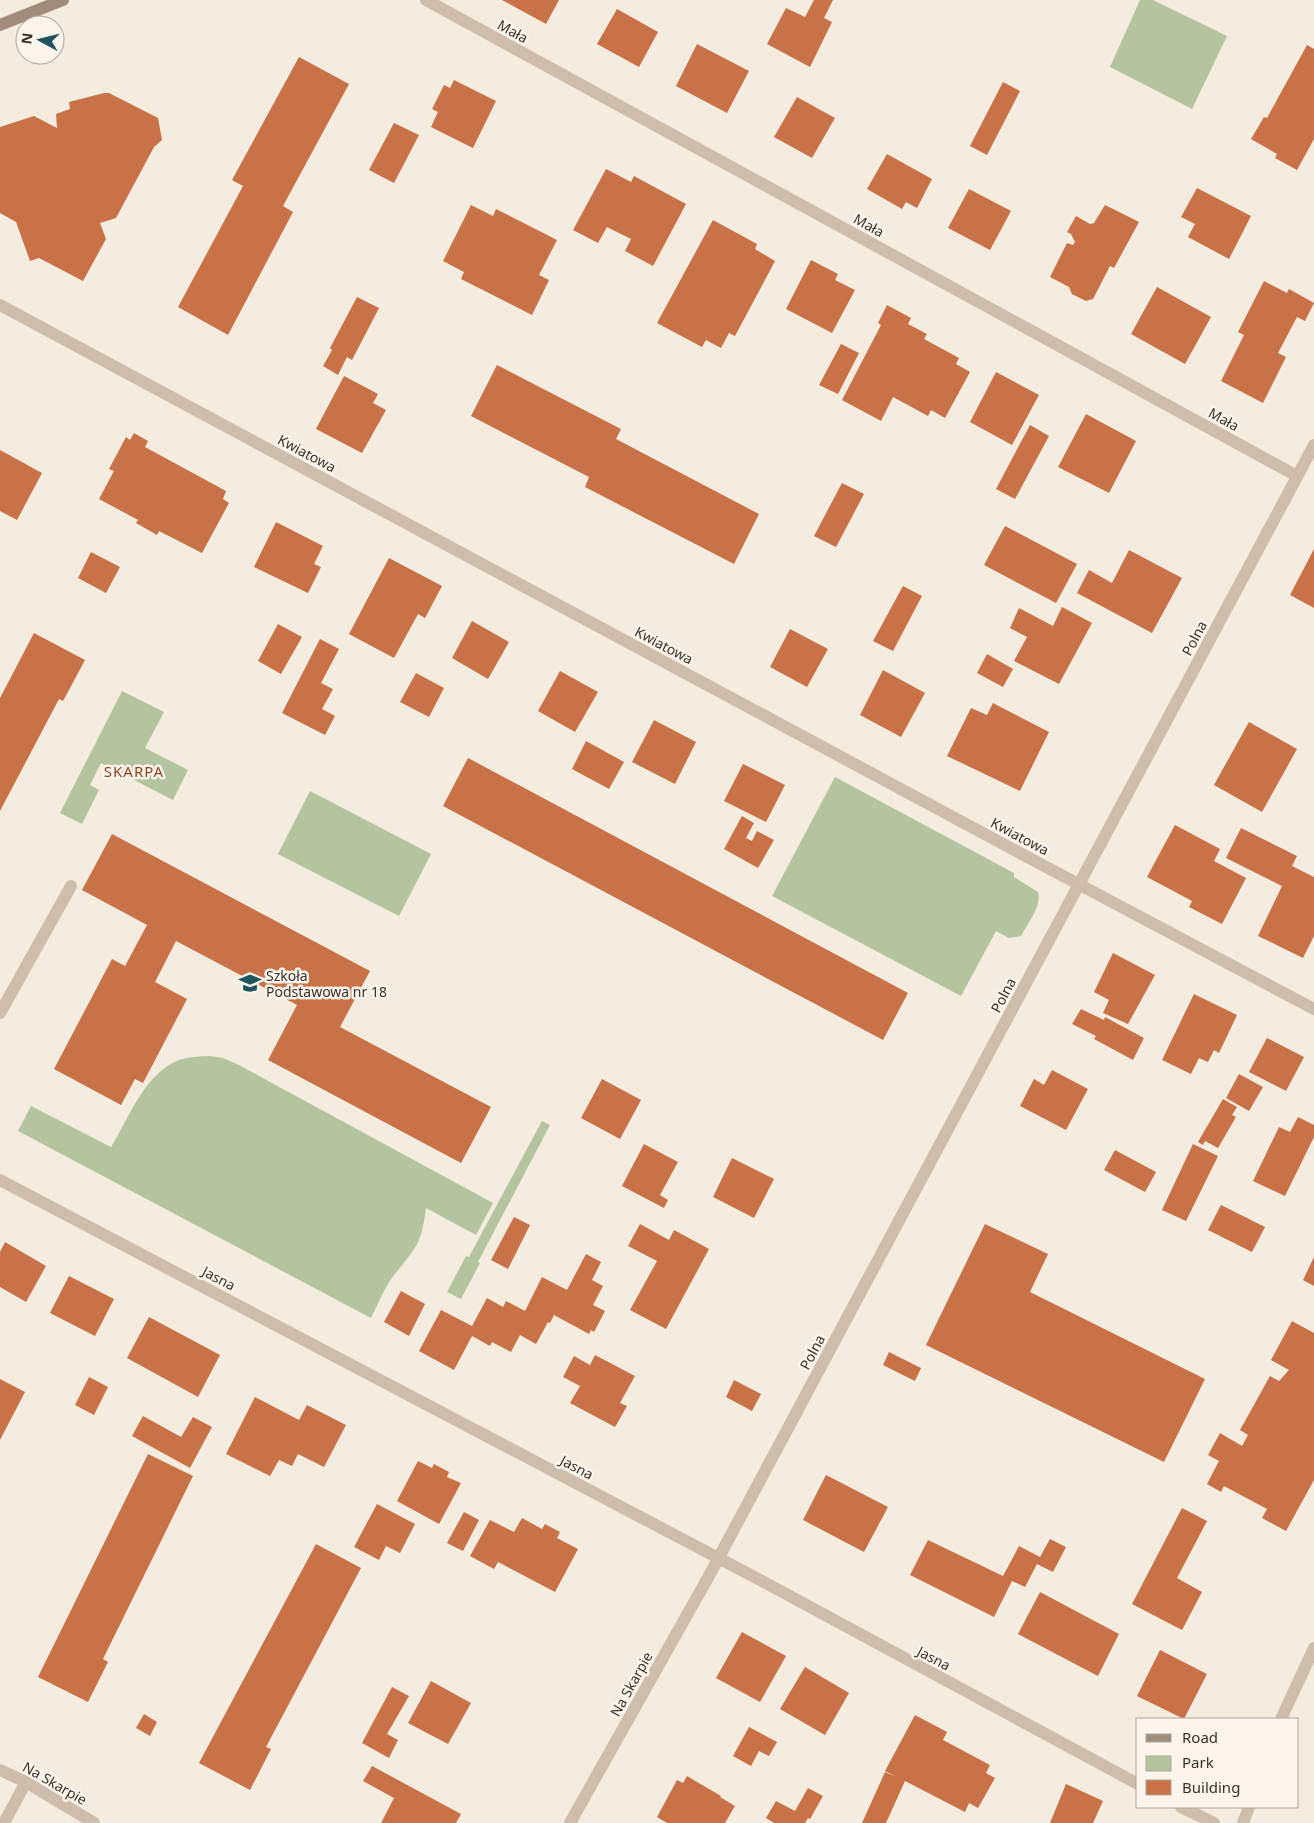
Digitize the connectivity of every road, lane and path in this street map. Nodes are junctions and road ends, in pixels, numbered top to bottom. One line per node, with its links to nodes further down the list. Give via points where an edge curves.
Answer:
1 (63, 0): 3 (main road)
2 (426, 0): 7 (street, Mała)
3 (48, 3): 4 (main road)
4 (0, 25)
5 (0, 305): 8 (street, Kwiatowa)
6 (1314, 445): 7 (street, Polna)
7 (1298, 476): 8 (street, Polna)
8 (1079, 883): 10 (street, Kwiatowa); 13 (street, Polna)
9 (71, 886): 11 (street)
10 (1314, 1009)
11 (0, 1013)
12 (0, 1180): 13 (street, Jasna)
13 (718, 1559): 18 (street, Jasna); 23 (street, Na Skarpie)
14 (1314, 1648): 15 (street)
15 (1281, 1718)
16 (0, 1770): 17 (street, Na Skarpie)
17 (26, 1782): 21 (street); 22 (street, Na Skarpie)
18 (1136, 1783)
19 (1183, 1808): 24 (street)
20 (1249, 1808): 25 (street)
21 (4, 1823)
22 (94, 1823)
23 (570, 1823)
24 (1214, 1823)
25 (1243, 1823)

